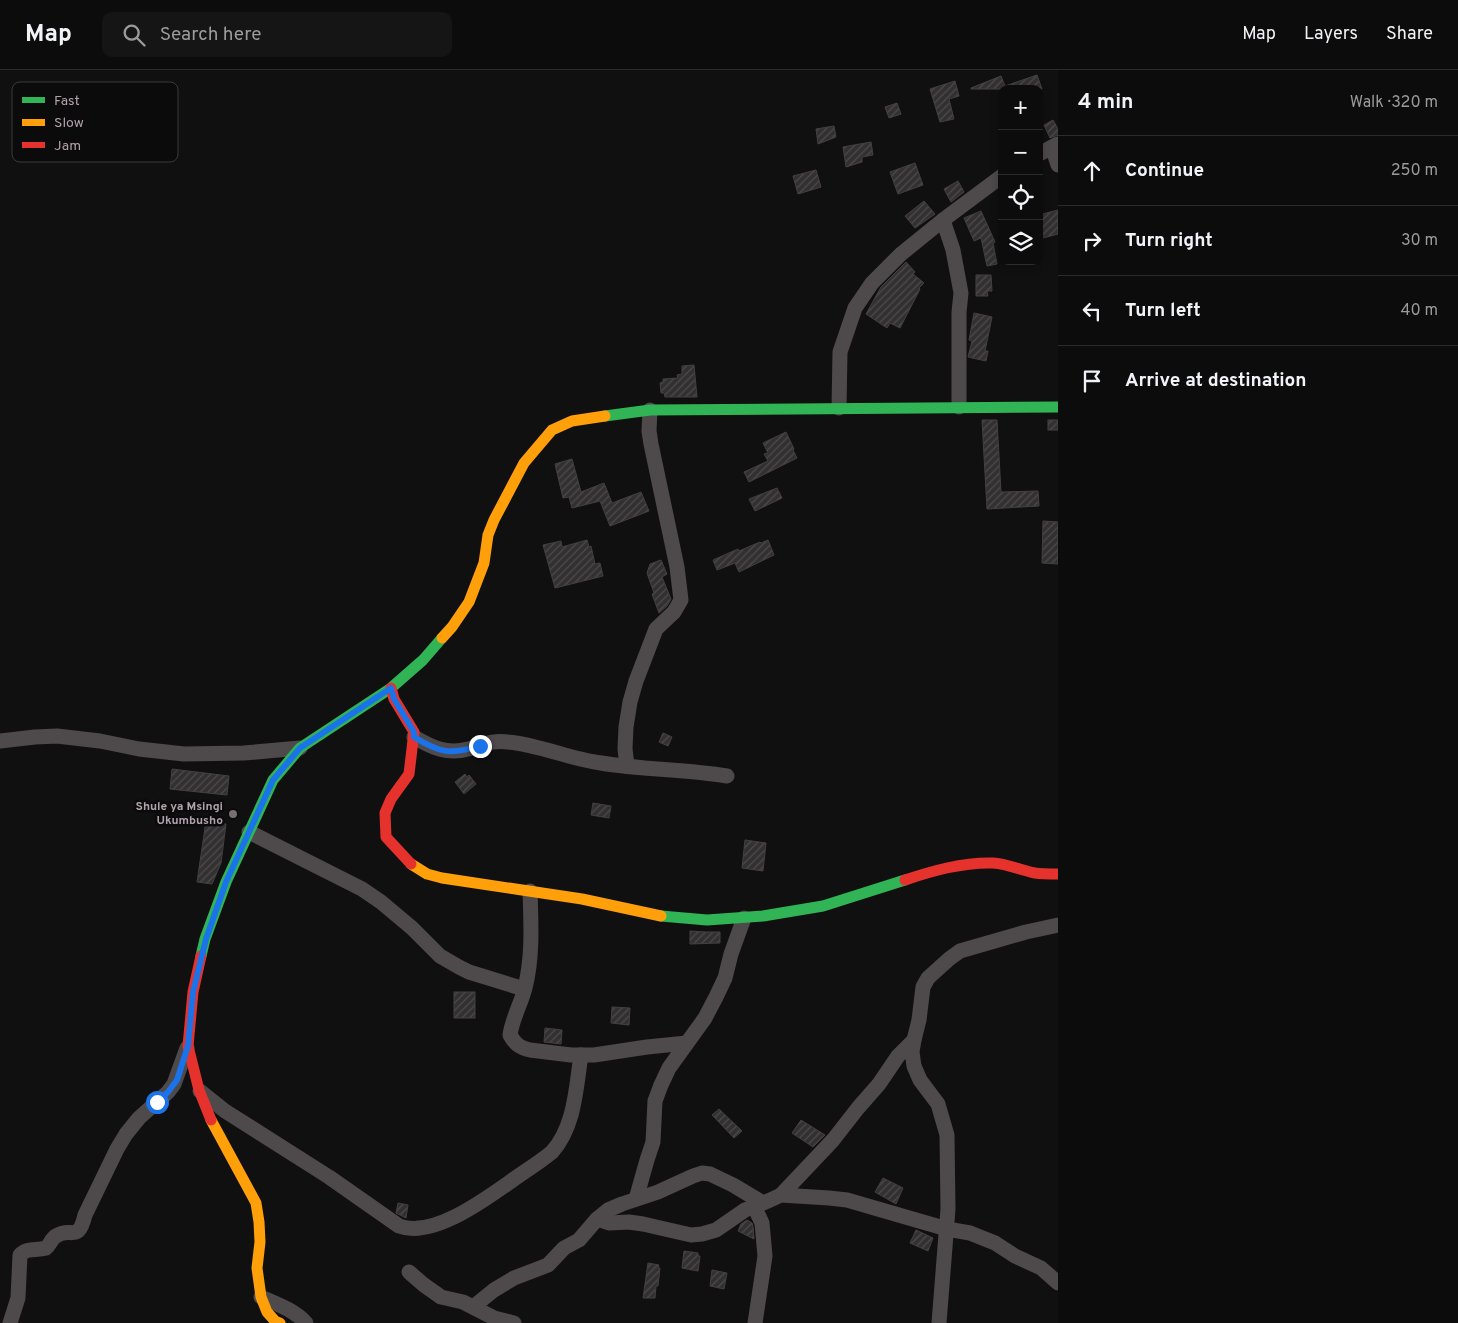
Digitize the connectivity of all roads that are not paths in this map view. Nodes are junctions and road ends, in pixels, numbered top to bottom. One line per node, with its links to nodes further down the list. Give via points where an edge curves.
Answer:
1 (1050, 148): 2 (street)
2 (1058, 164)
3 (998, 179): 4 (street)
4 (944, 220): 5 (street, via 961,294); 7 (street, via 901,254 872,283 854,308 840,352)
5 (959, 407): 6 (street); 7 (street)
6 (1058, 407)
7 (839, 408): 8 (street)
8 (650, 410): 9 (street, via 586,418 552,430 524,463 494,520 484,563 469,602 423,660); 13 (street, via 651,444 681,600 674,612 656,629 636,681 626,727)
9 (391, 688): 10 (street); 12 (street)
10 (414, 737): 13 (street, via 443,751 466,750 491,741 509,742 576,759); 17 (street, via 408,774 385,813 386,837 410,864 427,874)
11 (0, 741): 12 (street, via 57,736 184,754)
12 (300, 748): 15 (street, via 273,780)
13 (627, 766): 14 (street)
14 (727, 776)
15 (249, 832): 20 (street, via 362,889 412,928 440,956 459,968); 23 (street, via 226,882 206,939 193,992)
16 (1058, 874): 18 (street, via 1036,873 992,863 968,865 933,871 823,906)
17 (530, 891): 18 (street, via 663,916 707,920); 20 (street, via 530,956)
18 (744, 918): 22 (street, via 725,978 705,1018)
19 (1058, 925): 21 (street, via 956,953 926,982)
20 (524, 989): 24 (street, via 510,1031 513,1042 524,1049 543,1053)
21 (914, 1040): 26 (street, via 833,1140); 30 (street, via 914,1066 938,1104 947,1135)
22 (687, 1043): 24 (street); 27 (street, via 669,1068 655,1101 653,1142)
23 (188, 1046): 25 (street); 35 (street, via 174,1084 139,1118 117,1149 79,1231 59,1234 46,1248 20,1255 18,1298)
24 (581, 1055): 25 (street, via 567,1128 552,1152 485,1200 454,1217 432,1226 408,1230)
25 (199, 1090): 33 (street, via 213,1125 256,1203)
26 (781, 1194): 28 (street); 30 (street, via 847,1200)
27 (636, 1199): 28 (street, via 702,1173 723,1180); 29 (street, via 614,1207)
28 (759, 1205): 29 (street, via 744,1210 716,1230 691,1235 643,1224); 39 (street, via 765,1256)
29 (598, 1219): 34 (street, via 579,1240 564,1248 548,1265 514,1278)
30 (946, 1229): 32 (street, via 970,1233 995,1243 1041,1268); 40 (street)
31 (409, 1272): 34 (street, via 441,1297)
32 (1058, 1284)
33 (261, 1297): 36 (street, via 267,1312); 37 (street, via 300,1316)
34 (473, 1307): 38 (street, via 494,1318)
35 (10, 1323)
36 (280, 1323)
37 (306, 1323)
38 (514, 1323)
39 (756, 1323)
40 (939, 1323)

